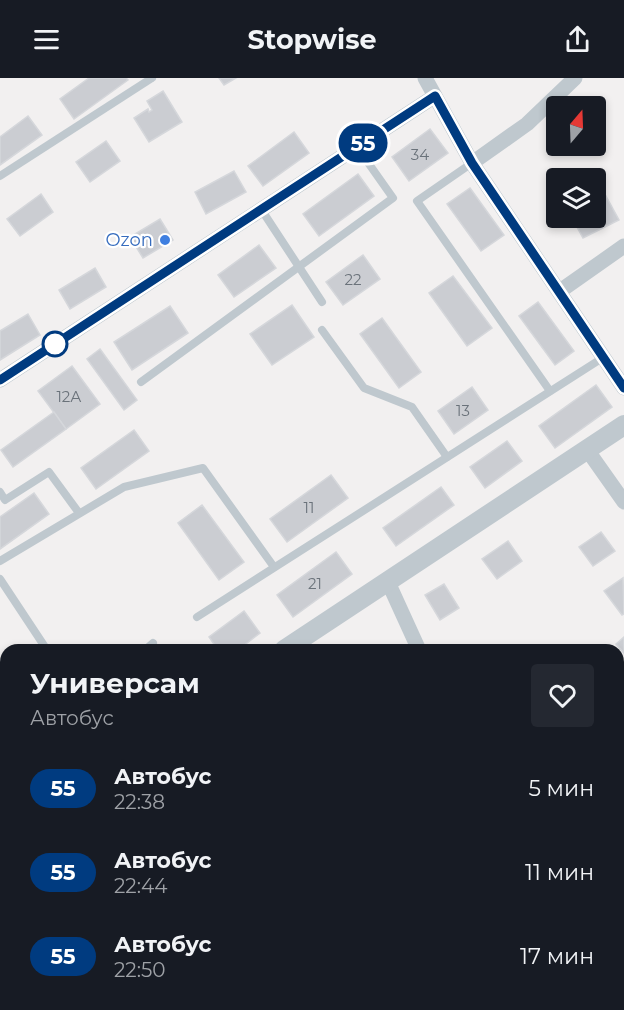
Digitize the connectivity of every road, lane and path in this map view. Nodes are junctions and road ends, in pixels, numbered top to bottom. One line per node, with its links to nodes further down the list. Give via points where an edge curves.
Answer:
1 (152, 78): 7 (lane)
2 (425, 78): 4 (street)
3 (575, 78): 6 (street, via 527,124)
4 (435, 96): 5 (street); 6 (street)
5 (357, 147): 8 (street); 10 (lane, via 393,198)
6 (472, 163): 11 (street); 18 (lane, via 417,201)
7 (0, 176)
8 (261, 209): 10 (lane); 15 (street)
9 (624, 246): 11 (street)
10 (299, 267): 12 (lane); 16 (lane)
11 (560, 291): 14 (street)
12 (322, 302)
13 (322, 330): 21 (lane, via 364,388 412,407)
14 (604, 357): 17 (street); 18 (lane)
15 (0, 380)
16 (141, 382)
17 (624, 388)
18 (550, 391): 21 (lane)
19 (624, 425): 20 (street)
20 (588, 451): 23 (street); 28 (street)
21 (447, 457): 26 (lane)
22 (0, 492): 24 (lane, via 5,500 49,472)
23 (624, 502)
24 (79, 513): 25 (lane); 26 (lane, via 123,487 203,468)
25 (0, 561)
26 (274, 567): 29 (lane)
27 (0, 579): 30 (lane)
28 (388, 582): 31 (street); 32 (street)
29 (197, 617)
30 (43, 644)
31 (293, 644)
32 (416, 644)

